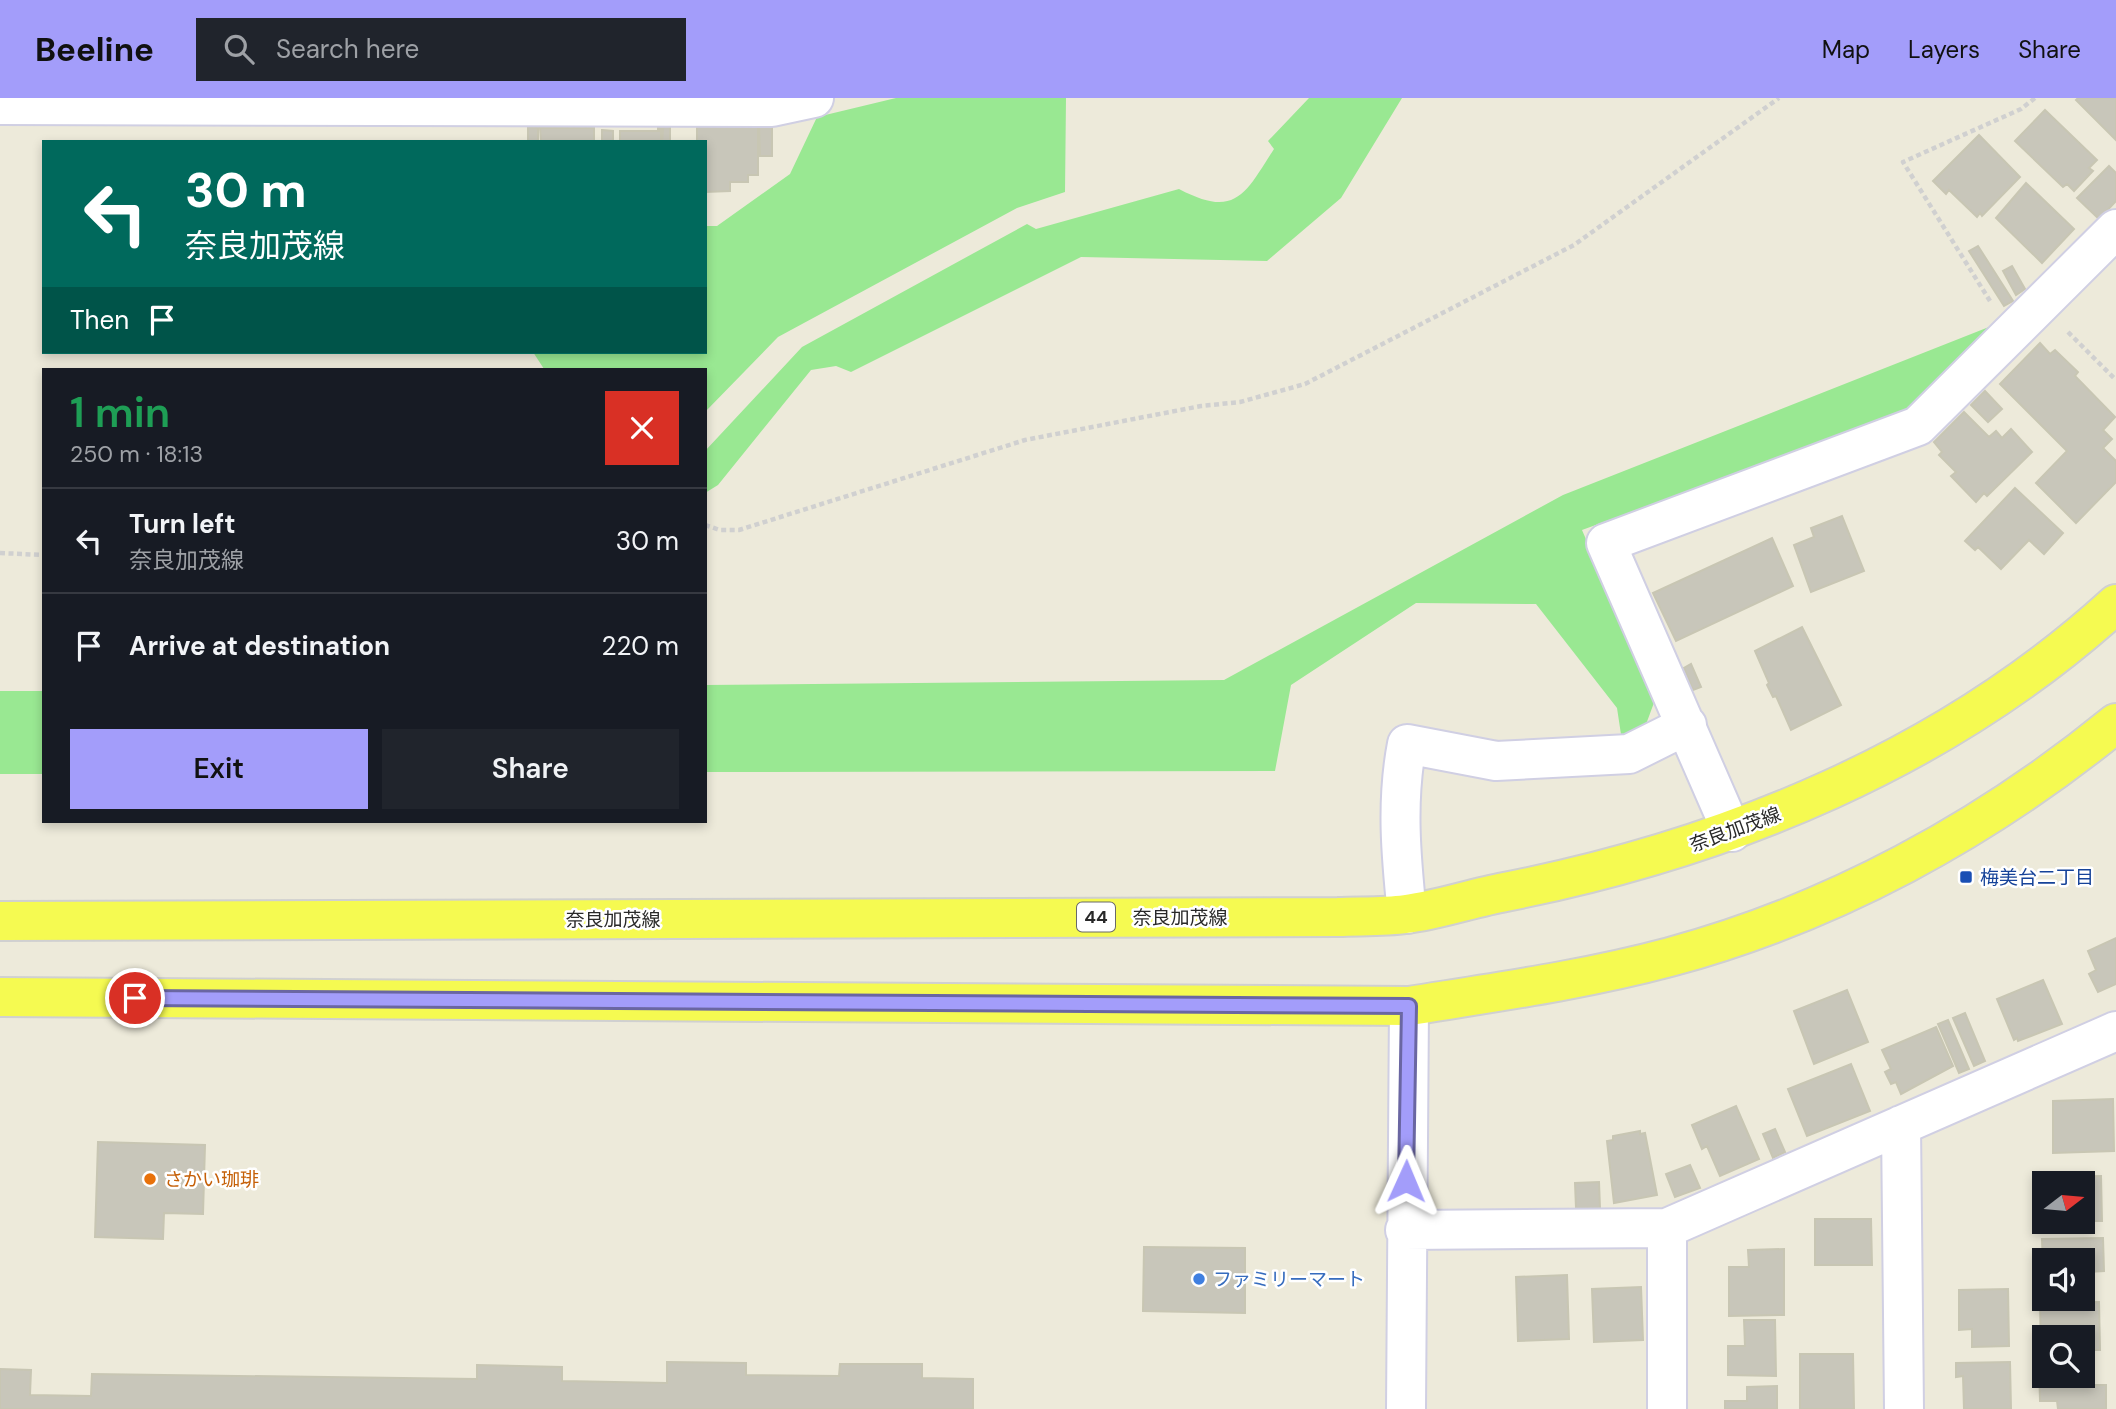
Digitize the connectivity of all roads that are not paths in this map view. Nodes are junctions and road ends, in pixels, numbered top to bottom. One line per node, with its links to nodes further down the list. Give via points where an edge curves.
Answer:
1 (814, 98): 5 (street)
2 (77, 101): 3 (street); 6 (street)
3 (311, 102): 4 (street)
4 (542, 102): 5 (street)
5 (772, 103)
6 (0, 105)
7 (2116, 229): 10 (street, via 1918,426 1606,543)
8 (2116, 604): 11 (main road, 奈良加茂線 / 44, via 2047,661 1924,742)
9 (2116, 723): 15 (main road, via 2016,799 1947,841 1801,912 1671,957 1605,973)
10 (1687, 726): 11 (street); 12 (street, via 1629,754 1496,761 1407,744 1400,784)
11 (1732, 832): 12 (main road, 奈良加茂線 / 44, via 1578,878)
12 (1407, 914): 13 (main road, 奈良加茂線 / 44)
13 (0, 921)
14 (0, 997): 15 (main road)
15 (1409, 1006): 19 (street)
16 (2116, 1031): 17 (street)
17 (1901, 1125): 18 (street); 22 (street)
18 (1667, 1228): 19 (street); 21 (street)
19 (1405, 1230): 20 (street)
20 (1405, 1409)
21 (1667, 1409)
22 (1904, 1409)

